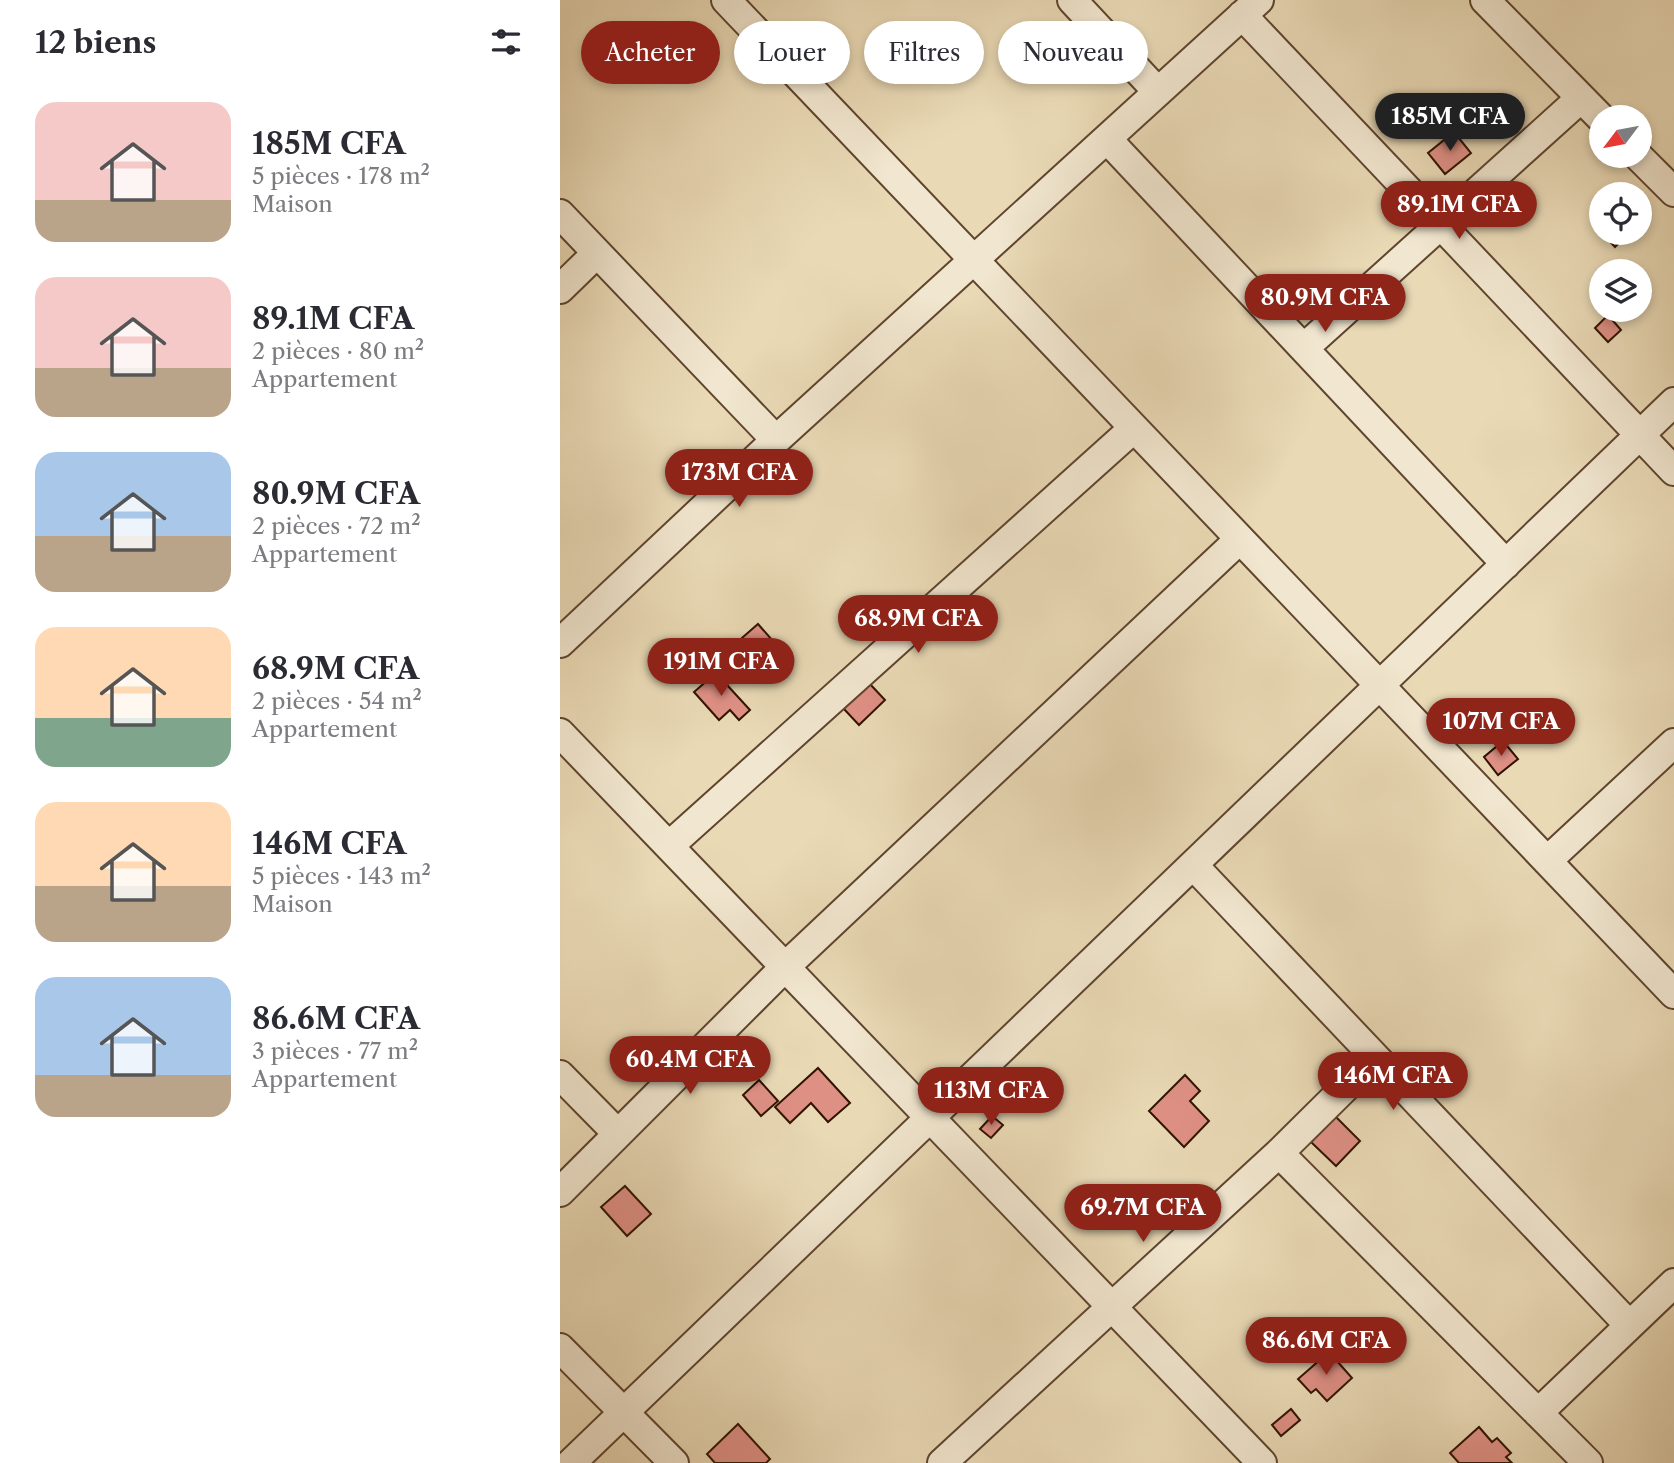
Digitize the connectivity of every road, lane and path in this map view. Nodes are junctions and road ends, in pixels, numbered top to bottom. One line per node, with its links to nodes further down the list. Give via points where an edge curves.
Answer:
1 (726, 0): 14 (street)
2 (1072, 0): 5 (street)
3 (1485, 0): 6 (street)
4 (1251, 8): 5 (street); 12 (street)
5 (1158, 92): 8 (street)
6 (1581, 98): 7 (street); 12 (street)
7 (1589, 106)
8 (1107, 139): 14 (street); 16 (street)
9 (1650, 168): 10 (street)
10 (1674, 192)
11 (560, 215): 13 (street)
12 (1441, 224): 16 (street); 19 (street)
13 (597, 253): 15 (street); 20 (street)
14 (974, 261): 18 (street); 20 (street)
15 (560, 289)
16 (1304, 348): 23 (street)
17 (1674, 402): 19 (street)
18 (1134, 428): 22 (street); 28 (street)
19 (1639, 435): 21 (street); 23 (street)
20 (776, 440): 24 (street)
21 (1674, 471)
22 (1240, 539): 25 (street); 31 (street)
23 (1506, 564): 25 (street)
24 (560, 643)
25 (1380, 685): 29 (street); 30 (street)
26 (560, 733): 28 (street)
27 (1674, 743): 29 (street)
28 (669, 846): 31 (street)
29 (1547, 861): 32 (street)
30 (1193, 865): 33 (street); 35 (street)
31 (785, 967): 35 (street); 36 (street)
32 (1673, 992)
33 (1375, 1058): 37 (street); 41 (street)
34 (560, 1075): 36 (street)
35 (930, 1118): 40 (street); 43 (street)
36 (618, 1134): 38 (street)
37 (1279, 1153): 40 (street); 44 (street)
38 (560, 1192)
39 (1674, 1283): 41 (street)
40 (1111, 1305): 47 (street); 48 (street)
41 (1629, 1325): 44 (street)
42 (560, 1348): 43 (street)
43 (624, 1413): 45 (street); 46 (street)
44 (1538, 1413): 49 (street)
45 (571, 1463)
46 (674, 1463)
47 (942, 1463)
48 (1262, 1463)
49 (1588, 1463)

